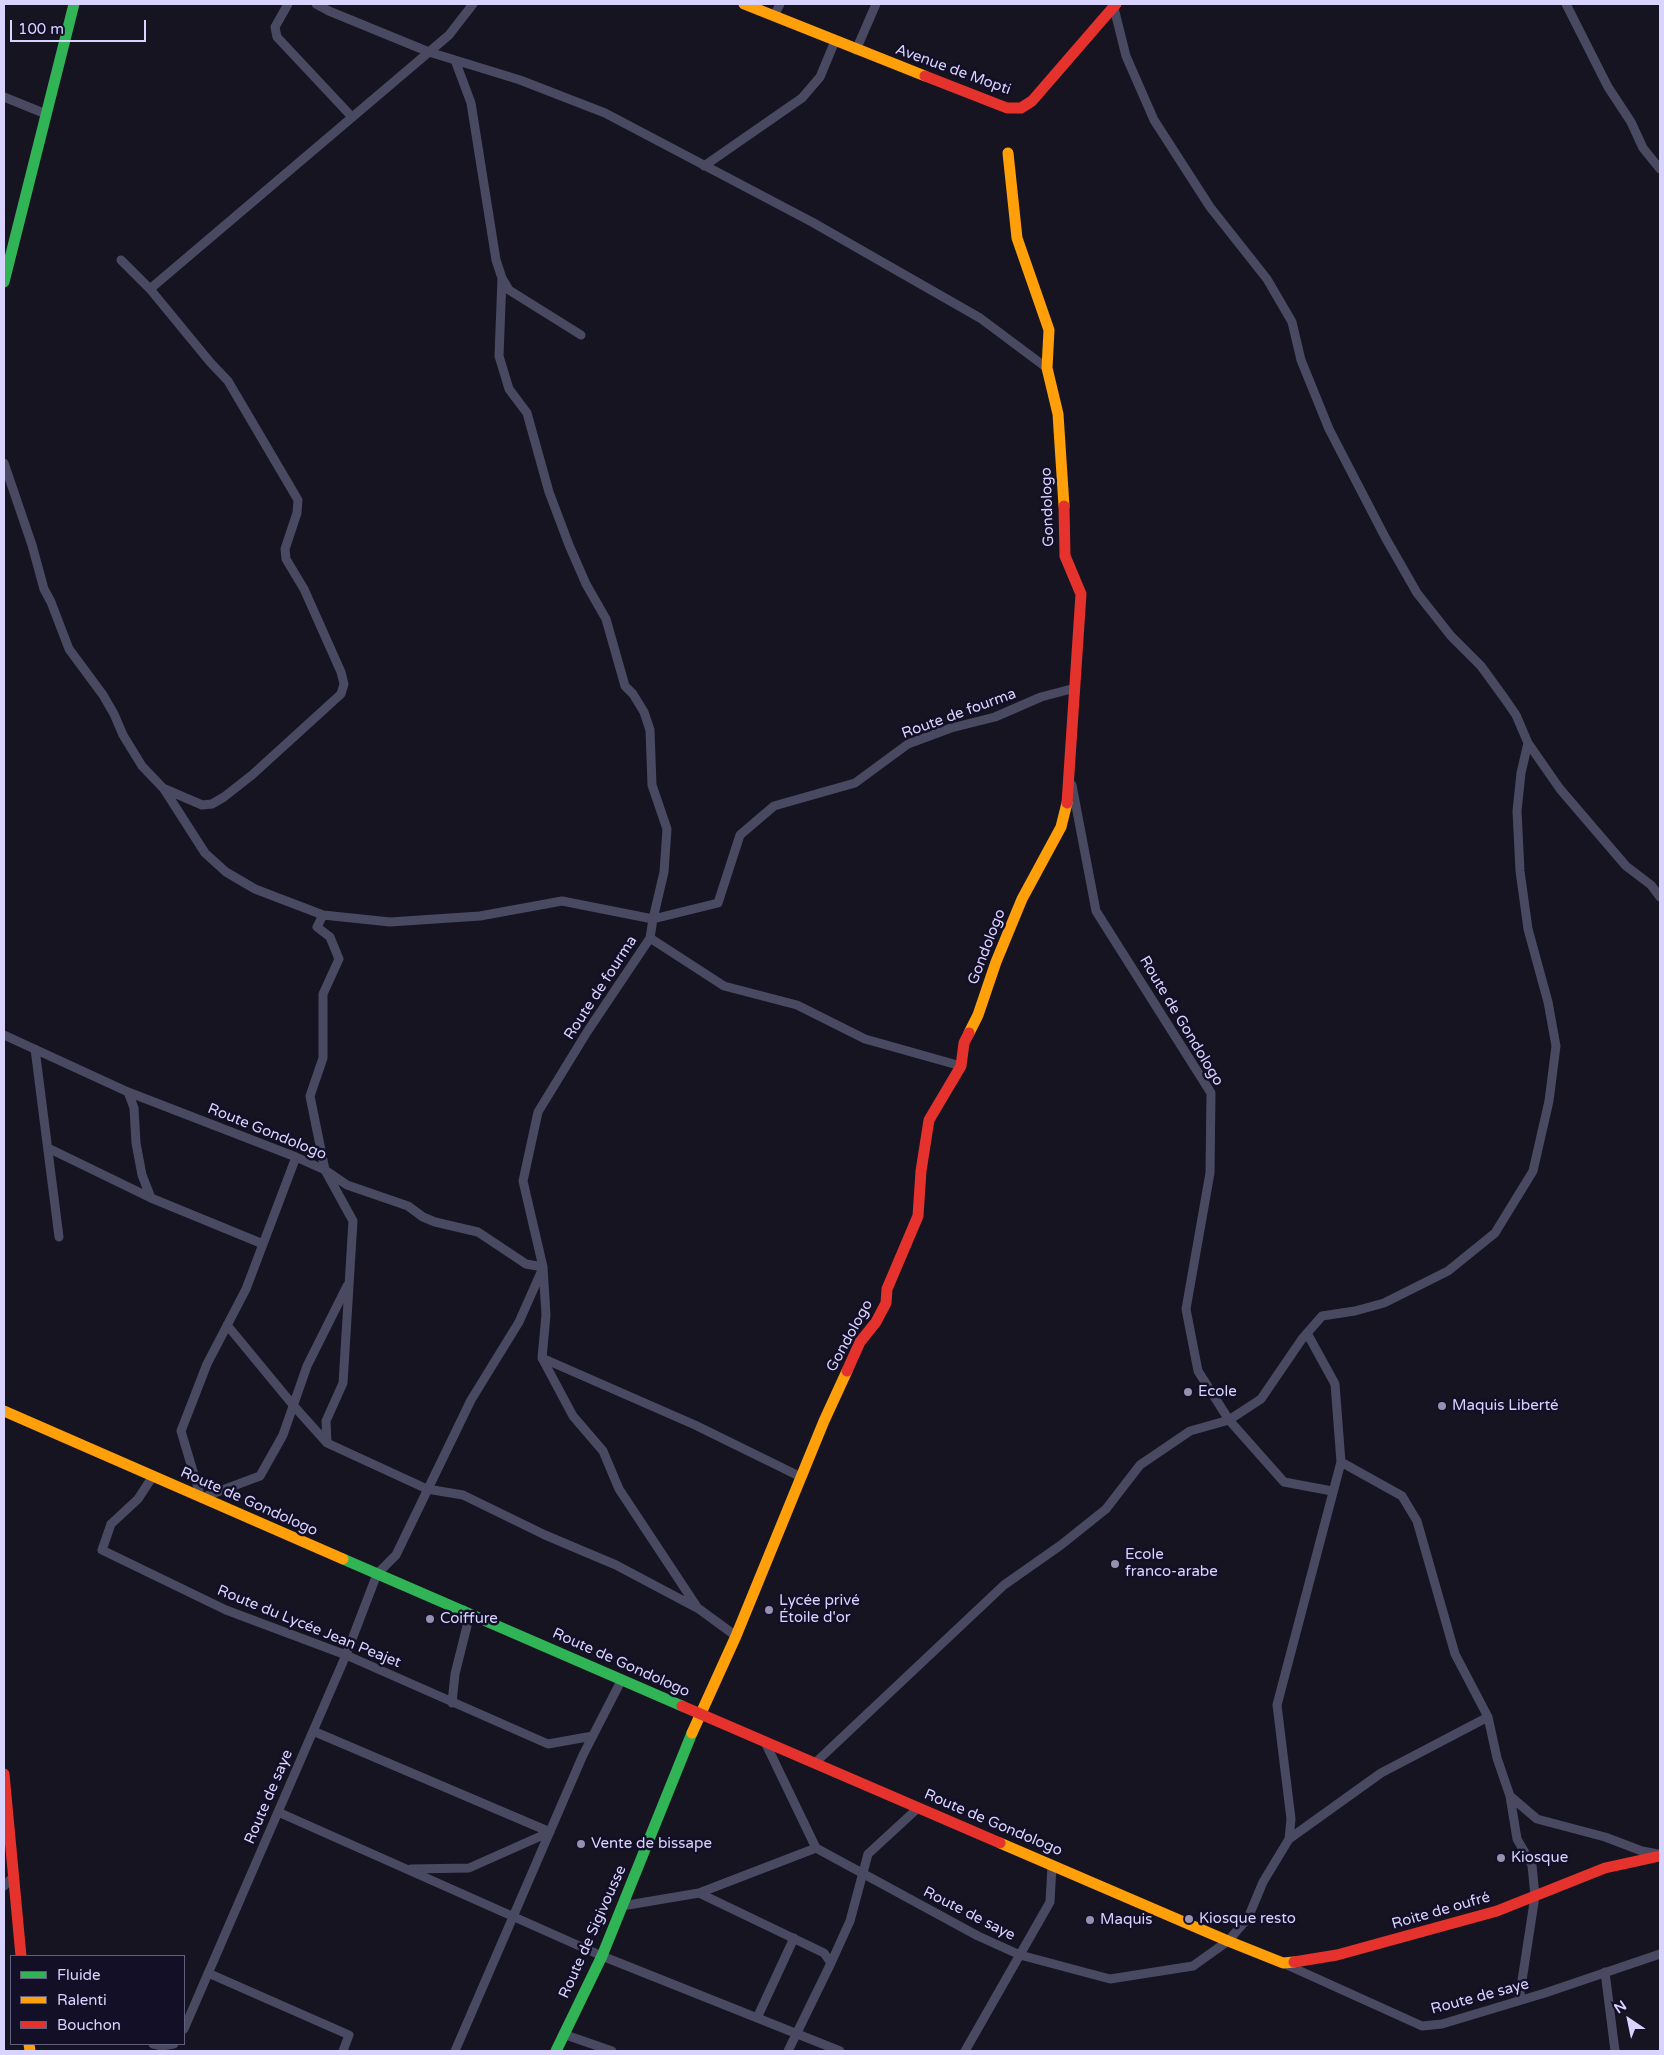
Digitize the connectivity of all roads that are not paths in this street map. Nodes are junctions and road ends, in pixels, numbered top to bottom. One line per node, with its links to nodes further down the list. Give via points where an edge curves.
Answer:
1 (74, 4): 16 (street)
2 (288, 4): 17 (street, via 275,27 276,37)
3 (316, 4): 13 (street)
4 (473, 4): 13 (street, via 449,35)
5 (744, 4): 10 (street, Avenue de Mopti)
6 (780, 4): 10 (street)
7 (876, 4): 12 (street)
8 (1566, 4): 20 (street, via 1608,87 1631,122 1643,148)
9 (1114, 5): 12 (street, Avenue de Mopti, via 1032,101 1021,108 1007,108); 29 (street, via 1126,56 1154,120 1210,208 1267,279 1292,322 1301,360 1330,429 1385,537 1417,593 1450,636 1481,666 1505,699)
10 (774, 16): 11 (street, Avenue de Mopti)
11 (835, 41): 12 (street, Avenue de Mopti); 19 (street, via 820,77 802,98)
12 (856, 50)
13 (429, 52): 14 (street); 17 (street)
14 (455, 60): 19 (street, via 520,80 605,113); 22 (street, via 471,103 496,260)
15 (4, 97): 16 (street)
16 (46, 114): 23 (street)
17 (352, 117): 24 (street)
18 (1008, 153): 26 (street, Gondologo, via 1017,238 1049,330)
19 (704, 166): 26 (street, via 812,222 980,318)
20 (1660, 169)
21 (121, 260): 24 (street)
22 (502, 278): 25 (street, via 509,290); 34 (street, via 499,356 509,389 527,413 549,492 569,545 606,619 625,686 644,712 650,730 652,785 667,829 664,872)
23 (4, 282)
24 (150, 289): 31 (street, via 228,381 298,500 297,514 285,549 286,559 304,589 344,684 340,694 252,775 212,804 202,805)
25 (582, 335)
26 (1047, 368): 28 (street, Gondologo, via 1058,414 1065,556 1081,594)
27 (4, 463): 31 (street, via 44,590 69,649 103,696 142,766)
28 (1074, 688): 30 (street, Gondologo); 34 (street, Route de fourma, via 908,744 855,783 774,806 740,835 718,903)
29 (1528, 743): 32 (street, via 1560,789 1626,866 1651,885); 49 (street, via 1517,811 1520,871 1528,929 1556,1046 1549,1101 1533,1171 1495,1233 1448,1272 1384,1303 1322,1316)
30 (1070, 774): 38 (street, Gondologo, via 1061,826 1022,899 999,953 978,1015 964,1043); 53 (street, Route de Gondologo, via 1096,911 1211,1093 1210,1173 1186,1310 1198,1372)
31 (164, 788): 33 (street, via 206,853 226,872 255,889)
32 (1660, 897)
33 (324, 915): 34 (street, via 390,922 480,916 562,901); 42 (street, via 317,927 330,937 339,959 323,994 324,1058 310,1096)
34 (652, 919): 35 (street, Route de fourma)
35 (650, 938): 38 (street, via 724,986 797,1006 865,1039); 46 (street, Route de fourma, via 538,1112 522,1181)
36 (4, 1035): 37 (street, Route Gondologo)
37 (34, 1049): 39 (street, Route Gondologo); 40 (street)
38 (961, 1066): 57 (street, Gondologo, via 929,1120 920,1171 918,1216 887,1289 886,1303 860,1342)
39 (128, 1092): 41 (street, Route Gondologo); 43 (street, via 134,1108 142,1174)
40 (48, 1148): 43 (street); 44 (street)
41 (296, 1157): 42 (street, Route Gondologo); 45 (street)
42 (325, 1170): 46 (street, Route Gondologo, via 347,1185 408,1206 435,1222 478,1232 526,1264); 47 (street, via 353,1221)
43 (151, 1198): 45 (street)
44 (59, 1237)
45 (262, 1244): 48 (street, via 246,1289)
46 (543, 1267): 50 (street, Route de fourma, via 546,1315); 58 (street, via 519,1322 471,1400)
47 (350, 1280): 51 (street, via 307,1366); 54 (street, via 343,1382 326,1421)
48 (227, 1325): 51 (street); 60 (street, via 207,1364 181,1430)
49 (1308, 1333): 53 (street, via 1261,1399); 55 (street, via 1335,1384)
50 (542, 1358): 57 (street, via 695,1425); 62 (street, via 572,1416 603,1451 619,1489)
51 (293, 1406): 54 (street); 60 (street, via 283,1435 260,1476)
52 (4, 1411): 56 (street, Route de Gondologo)
53 (1229, 1420): 59 (street, Route de Gondologo, via 1284,1482); 73 (street, via 1190,1431 1140,1465 1106,1509 1004,1585)
54 (328, 1443): 58 (street)
55 (1341, 1462): 59 (street); 69 (street, via 1402,1496 1417,1521 1455,1654)
56 (153, 1476): 60 (street, Route de Gondologo); 65 (street, Route du Lycée Jean Peajet, via 138,1499 111,1524 102,1550 226,1610)
57 (801, 1477): 64 (street, Gondologo)
58 (427, 1490): 61 (street, via 396,1555); 62 (street, via 463,1496 616,1566)
59 (1332, 1491): 79 (street, via 1277,1705 1291,1819)
60 (202, 1498): 61 (street, Route de Gondologo)
61 (377, 1574): 63 (street, Route de Gondologo); 65 (street, Route de saye)
62 (699, 1609): 64 (street)
63 (464, 1610): 66 (street, Route de Gondologo); 67 (street, via 467,1626 455,1674)
64 (736, 1636): 68 (street, Gondologo)
65 (346, 1655): 67 (street, Route du Lycée Jean Peajet); 70 (street, Route de saye)
66 (622, 1679): 68 (street, Route de Gondologo); 71 (street)
67 (452, 1703): 71 (street, Route du Lycée Jean Peajet, via 548,1744)
68 (700, 1714): 72 (street, Route de Gondologo); 89 (street, Route de Sigivousse)
69 (1488, 1717): 75 (street); 79 (street, via 1381,1773)
70 (313, 1731): 77 (street, Route de saye); 78 (street)
71 (593, 1736): 78 (street)
72 (765, 1742): 73 (street, Route de Gondologo); 80 (street)
73 (815, 1763): 76 (street, Route de Gondologo)
74 (4, 1774): 85 (street)
75 (1510, 1796): 81 (street, via 1537,1819); 88 (street, via 1517,1839 1532,1865)
76 (918, 1808): 82 (street, Route de Gondologo); 84 (street, via 868,1854)
77 (278, 1812): 83 (street); 100 (street, Route de saye)
78 (550, 1832): 83 (street, via 469,1868); 90 (street)
79 (1289, 1839): 92 (street, Route de saye, via 1263,1882 1248,1918)
80 (816, 1848): 84 (street, Route de saye); 87 (street)
81 (1660, 1855): 88 (street, Roite de oufré, via 1605,1868)
82 (1052, 1865): 92 (street, Route de Gondologo); 95 (street, via 1050,1902)
83 (407, 1869): 90 (street)
84 (863, 1873): 95 (street, Route de saye, via 978,1936); 98 (street, via 850,1921)
85 (13, 1877): 86 (street); 94 (street)
86 (4, 1886)
87 (699, 1893): 89 (street); 91 (street)
88 (1535, 1896): 97 (street, Roite de oufré, via 1497,1911 1337,1955); 101 (street)
89 (622, 1906): 96 (street, Route de Sigivousse)
90 (514, 1917): 96 (street); 107 (street)
91 (794, 1938): 98 (street, via 824,1953); 102 (street)
92 (1228, 1941): 95 (street, Route de saye, via 1194,1966 1110,1979); 97 (street, Roite de oufré)
93 (1660, 1954): 99 (street, Route de saye)
94 (21, 1955)
95 (1020, 1955): 112 (street)
96 (602, 1956): 102 (street); 104 (street, Route de Sigivousse)
97 (1283, 1963): 101 (street, Route de saye, via 1422,2026 1442,2024)
98 (831, 1964): 105 (street)
99 (1605, 1972): 101 (street, Route de saye); 113 (street)
100 (208, 1973): 103 (street, Route de saye); 106 (street, via 349,2035)
101 (1519, 2000)
102 (757, 2018): 105 (street)
103 (185, 2028)
104 (563, 2034): 108 (street, Route de Sigivousse); 109 (street)
105 (798, 2034): 110 (street); 111 (street)
106 (343, 2051)
107 (456, 2051)
108 (556, 2051)
109 (612, 2051)
110 (788, 2051)
111 (840, 2051)
112 (964, 2051)
113 (1615, 2051)

